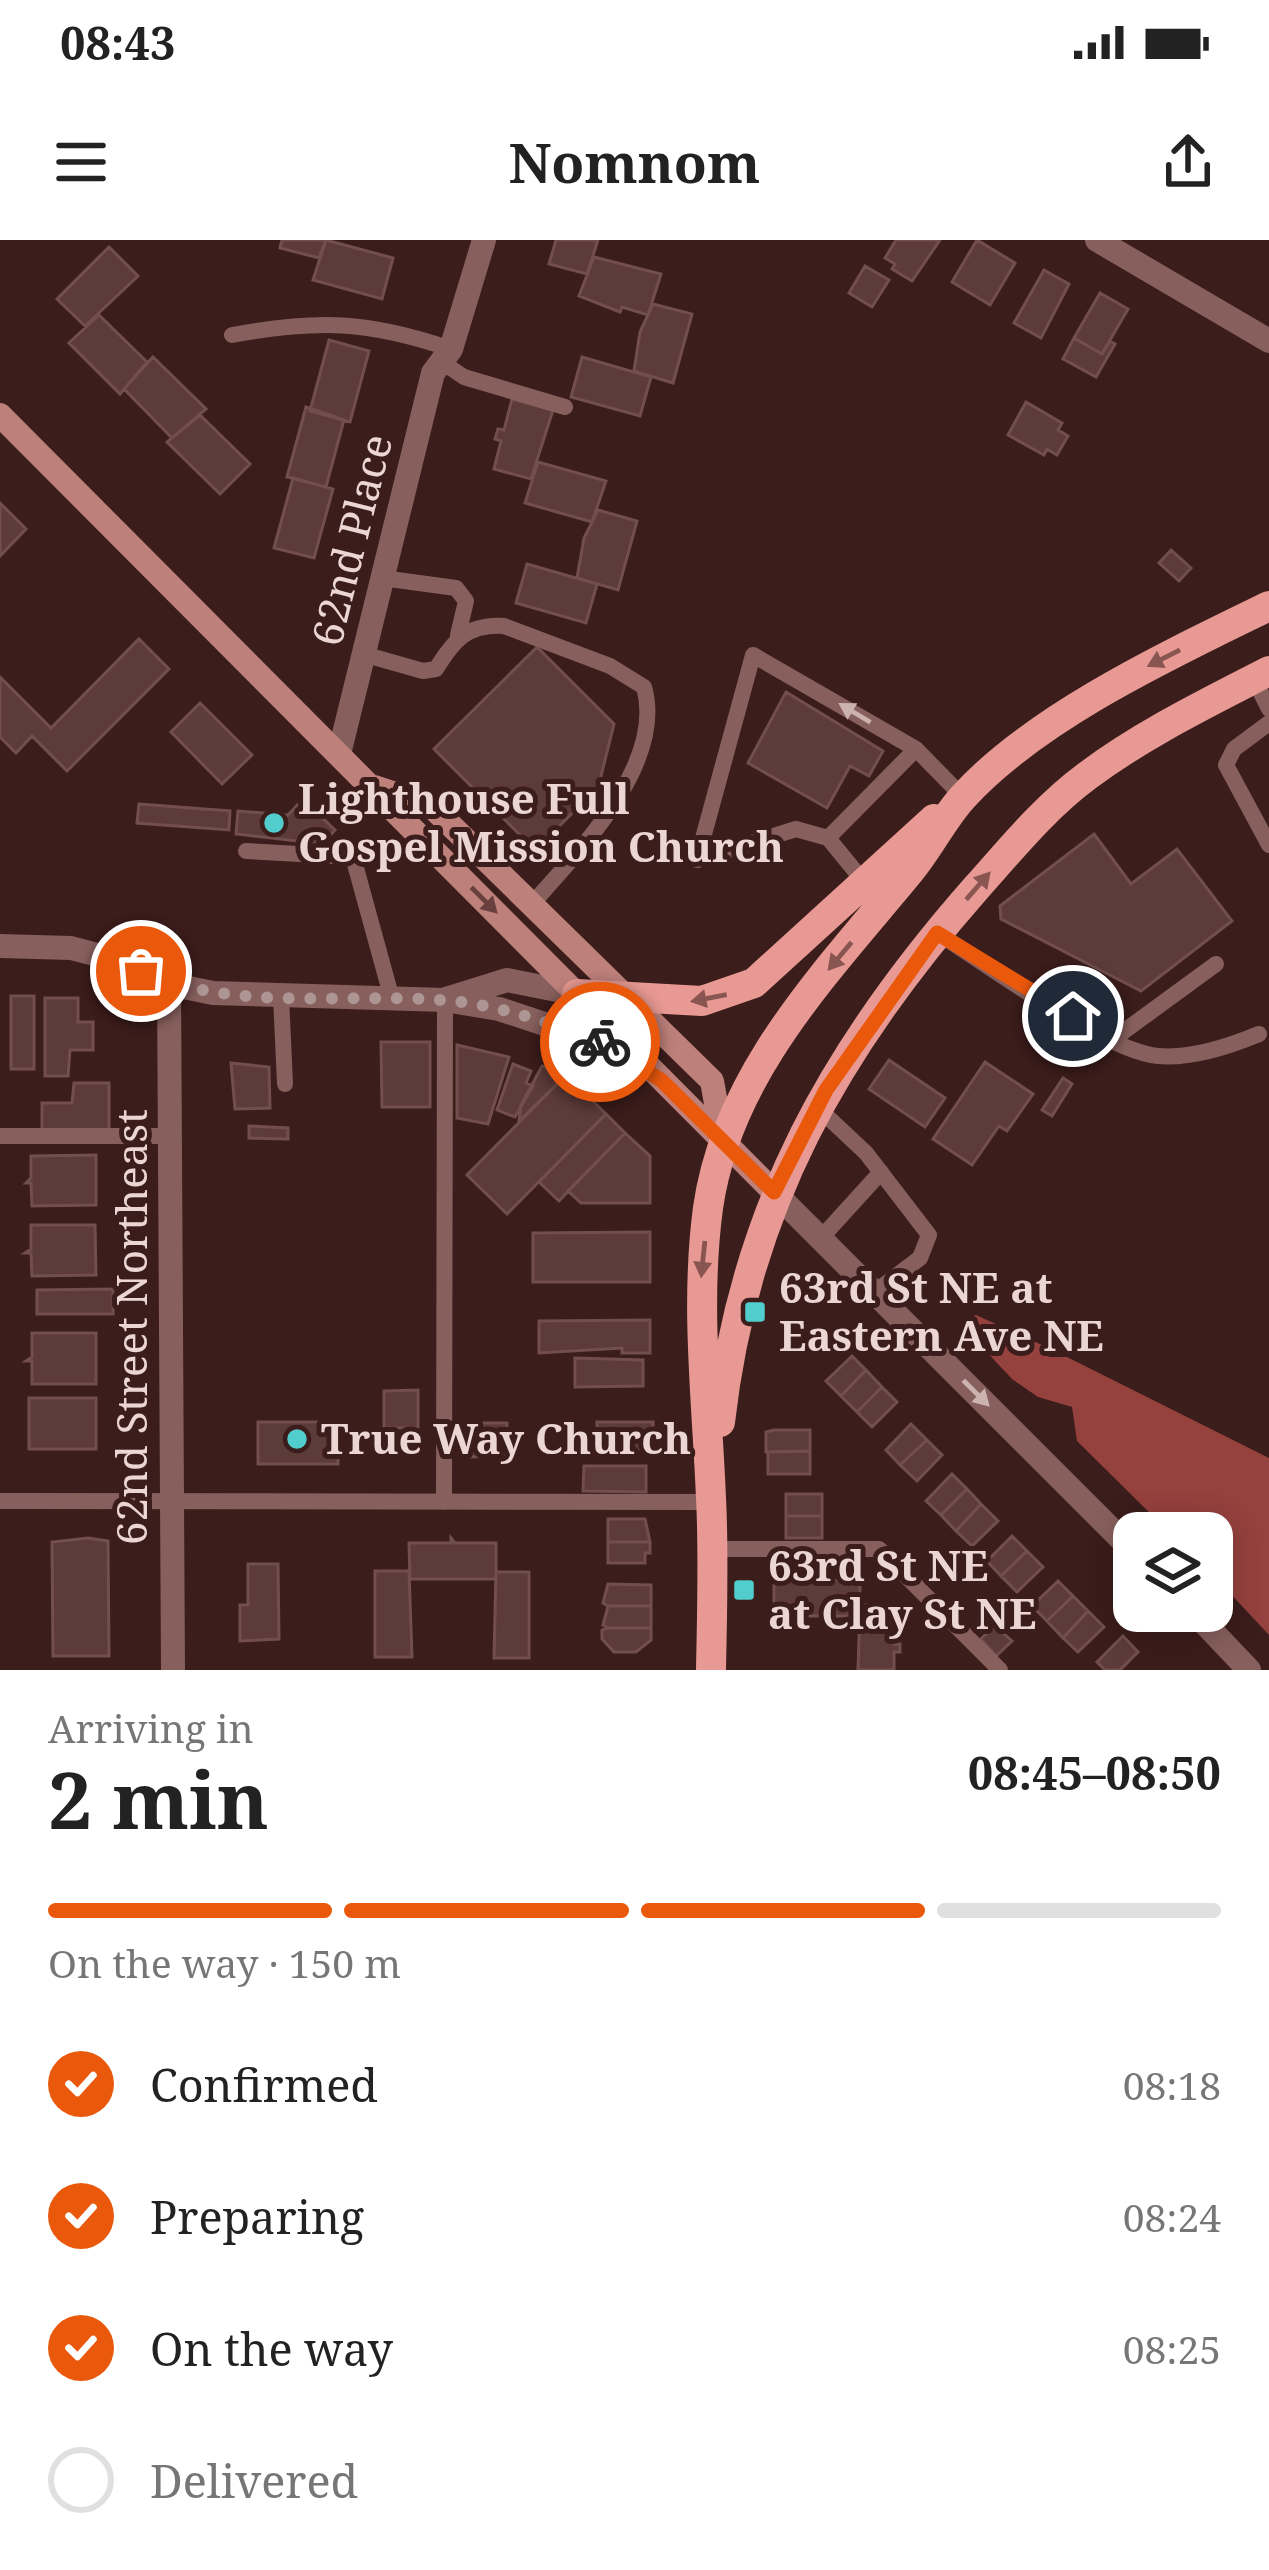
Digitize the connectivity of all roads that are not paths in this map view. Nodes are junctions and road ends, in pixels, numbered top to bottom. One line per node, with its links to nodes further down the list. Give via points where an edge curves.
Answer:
1 (484, 240): 5 (street, 62nd Place)
2 (1097, 240): 4 (street)
3 (232, 335): 5 (lane, via 333,321 392,329)
4 (1269, 340)
5 (447, 356): 6 (lane, via 464,377); 8 (street, 62nd Place, via 433,373)
6 (565, 407)
7 (0, 415): 16 (main road)
8 (382, 578): 10 (lane, via 457,588 466,602); 11 (street, 62nd Place)
9 (1269, 606): 18 (main road, one-way to 18, via 1073,712)
10 (458, 635): 11 (lane, via 436,669); 23 (lane, via 486,625 530,634 644,687 652,712 611,808)
11 (363, 654): 16 (street, 62nd Place)
12 (1262, 675): 13 (lane); 24 (main road, one-way to 12, via 1082,779)
13 (1269, 709)
14 (1269, 723): 20 (lane, via 1226,765)
15 (916, 749): 18 (lane); 19 (lane); 19 (lane, one-way to 19, via 753,656 697,860 796,829)
16 (339, 754): 17 (main road)
17 (371, 787): 23 (main road, via 431,806); 28 (main road, one-way to 28)
18 (963, 797): 22 (main road)
19 (828, 838): 22 (lane)
20 (1269, 845)
21 (246, 851): 30 (lane, via 353,857)
22 (874, 893): 32 (main road, one-way to 32, via 754,983 714,1000); 40 (main road, one-way to 40, via 744,1091)
23 (531, 905): 32 (main road)
24 (937, 933): 34 (lane); 37 (main road)
25 (0, 946): 27 (street, via 71,948)
26 (1216, 964): 34 (lane)
27 (170, 984): 29 (street); 39 (street, 62nd Street Northeast)
28 (578, 994): 31 (street, via 507,980); 32 (main road); 35 (main road)
29 (281, 995): 30 (street); 36 (lane)
30 (392, 999): 31 (street)
31 (445, 1000): 35 (street, via 588,1037); 47 (lane)
32 (630, 1000): 40 (main road, via 712,1081)
33 (1259, 1034): 34 (lane, via 1232,1046 1156,1056)
34 (1112, 1040)
35 (661, 1080): 40 (main road)
36 (285, 1084)
37 (817, 1107): 41 (lane); 42 (main road)
38 (0, 1136): 39 (lane)
39 (170, 1136): 46 (street, 62nd Street Northeast)
40 (723, 1144): 42 (main road); 48 (main road, one-way to 48, via 701,1279)
41 (881, 1172): 43 (lane); 44 (lane, via 929,1235 920,1258)
42 (774, 1192): 43 (street); 48 (main road, via 734,1330)
43 (821, 1238): 44 (street)
44 (875, 1292): 49 (street, one-way to 49)
45 (0, 1501): 46 (lane)
46 (172, 1502): 47 (lane); 52 (street, 62nd Street Northeast)
47 (443, 1502): 48 (lane)
48 (712, 1502): 50 (main road)
49 (1113, 1531)
50 (712, 1550): 53 (main road); 54 (lane, via 879,1550)
51 (1213, 1632): 55 (street)
52 (172, 1670)
53 (711, 1670)
54 (1000, 1670)
55 (1249, 1670)

